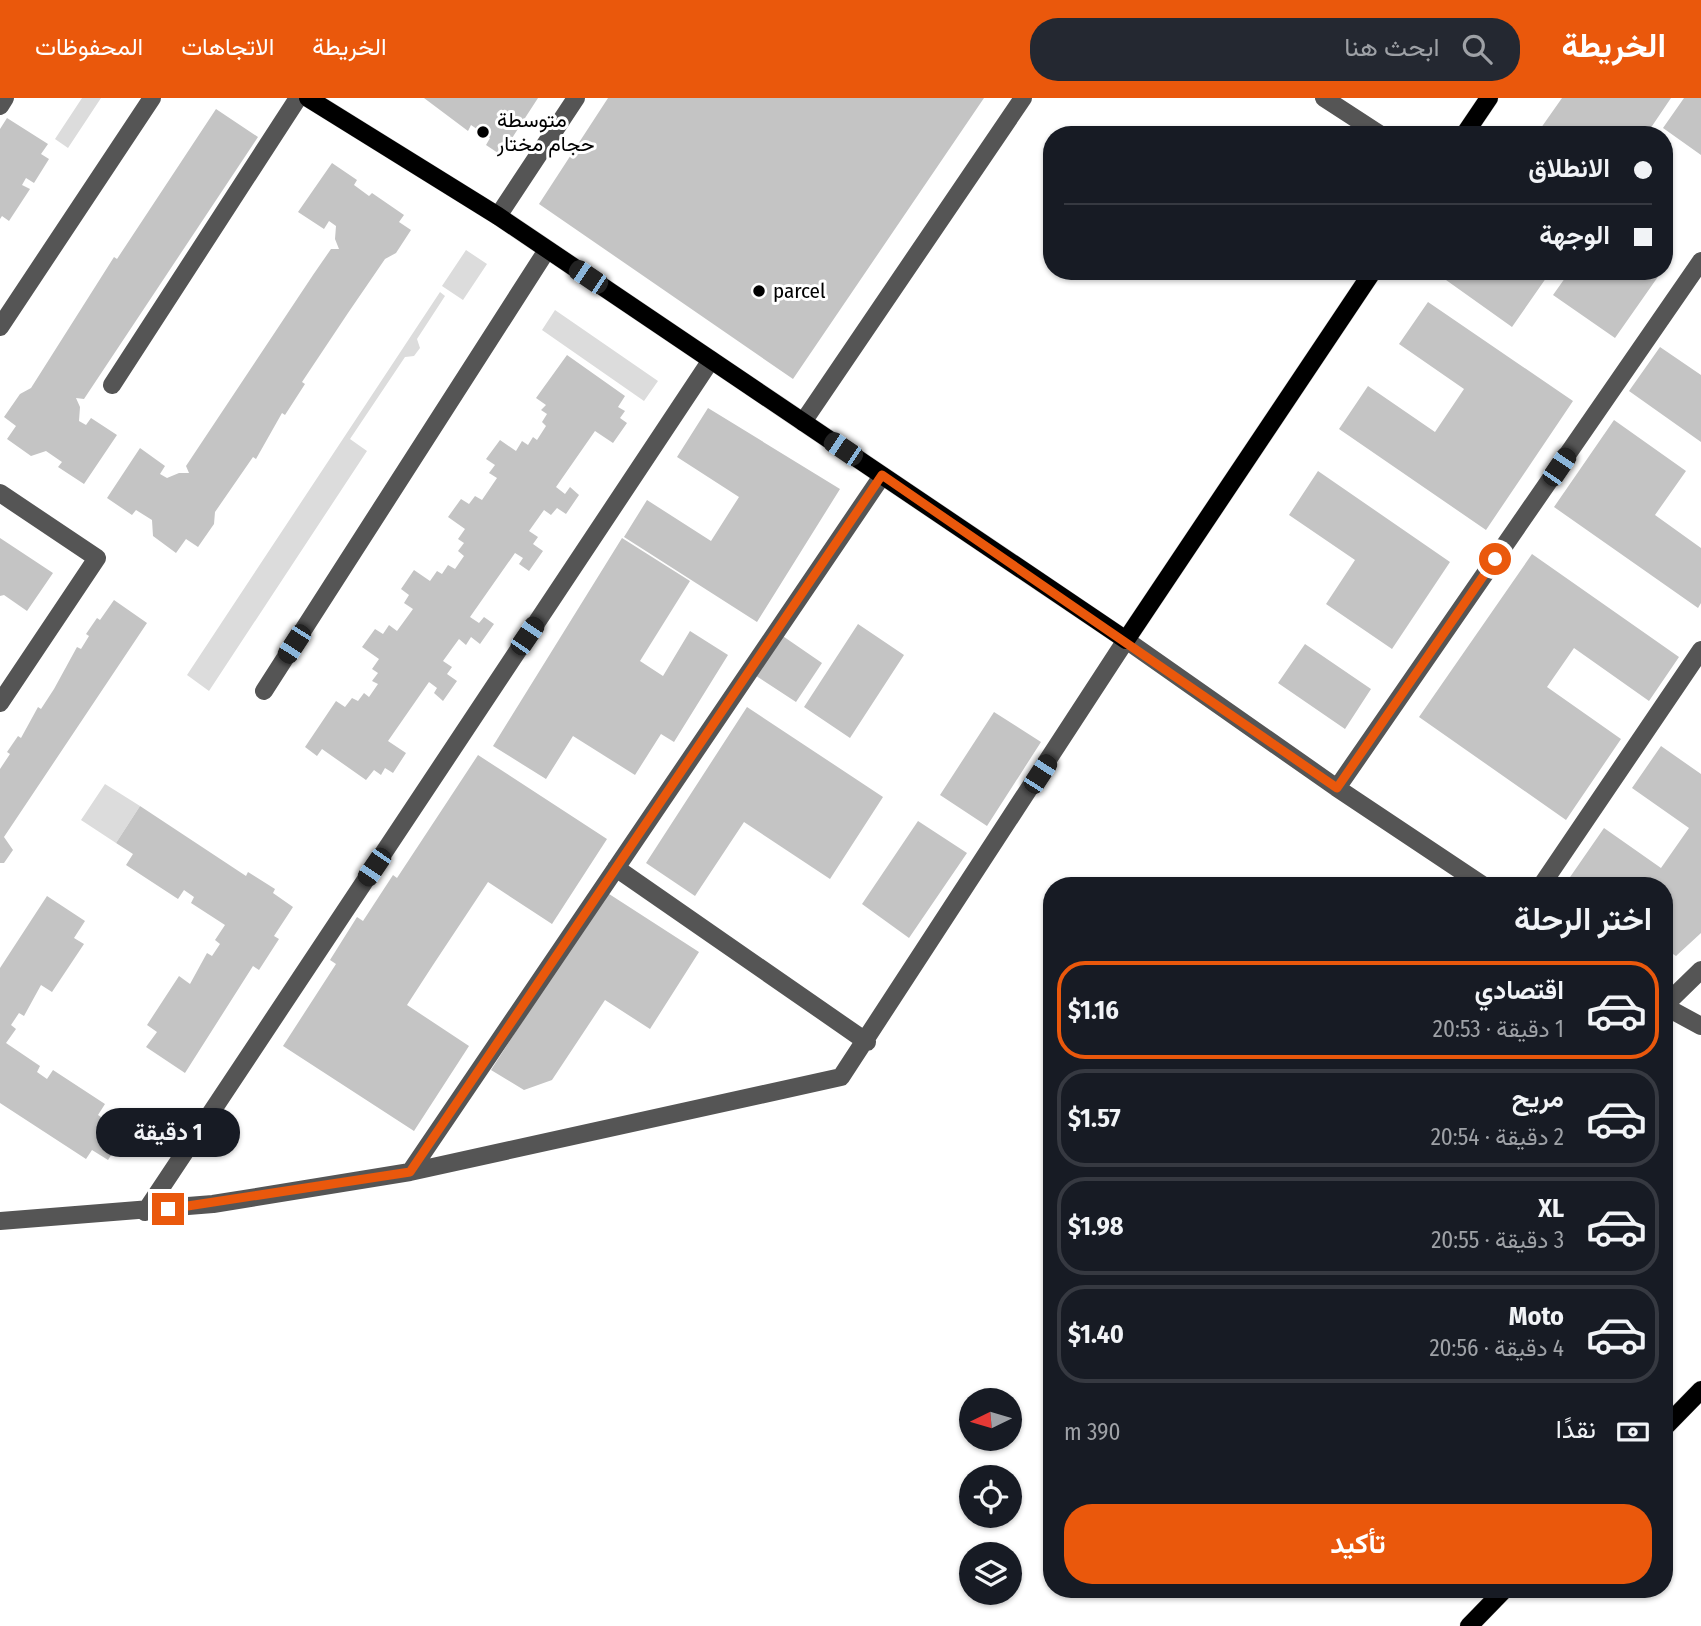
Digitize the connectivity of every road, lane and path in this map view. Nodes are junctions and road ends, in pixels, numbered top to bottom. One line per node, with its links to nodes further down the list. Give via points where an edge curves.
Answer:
1 (5, 98): 9 (street)
2 (152, 98): 16 (street)
3 (298, 98): 18 (street)
4 (308, 98): 12 (main road)
5 (576, 98): 12 (street)
6 (1023, 98): 19 (street)
7 (1324, 98): 10 (street)
8 (1489, 98): 11 (main road)
9 (0, 106)
10 (1367, 126)
11 (1470, 126)
12 (498, 216): 13 (main road)
13 (547, 250): 17 (main road); 24 (street)
14 (1701, 261): 26 (street)
15 (1367, 280): 22 (main road)
16 (0, 327)
17 (711, 360): 19 (main road); 36 (street)
18 (112, 385)
19 (803, 422): 20 (main road)
20 (882, 475): 22 (main road); 27 (street)
21 (0, 493): 25 (street, via 97,558)
22 (1126, 640): 26 (street); 34 (street)
23 (1701, 650): 29 (street)
24 (264, 691)
25 (0, 703)
26 (1337, 788): 28 (street)
27 (616, 868): 34 (street); 35 (street)
28 (1470, 877)
29 (1547, 877)
30 (1701, 970): 31 (street)
31 (1673, 997)
32 (1673, 1011): 33 (street)
33 (1701, 1026)
34 (867, 1042): 35 (street, via 841,1077)
35 (410, 1172): 36 (street)
36 (145, 1212): 37 (street)
37 (0, 1221)
38 (1701, 1390): 39 (main road)
39 (1673, 1419)
40 (1496, 1598): 41 (main road)
41 (1469, 1626)

